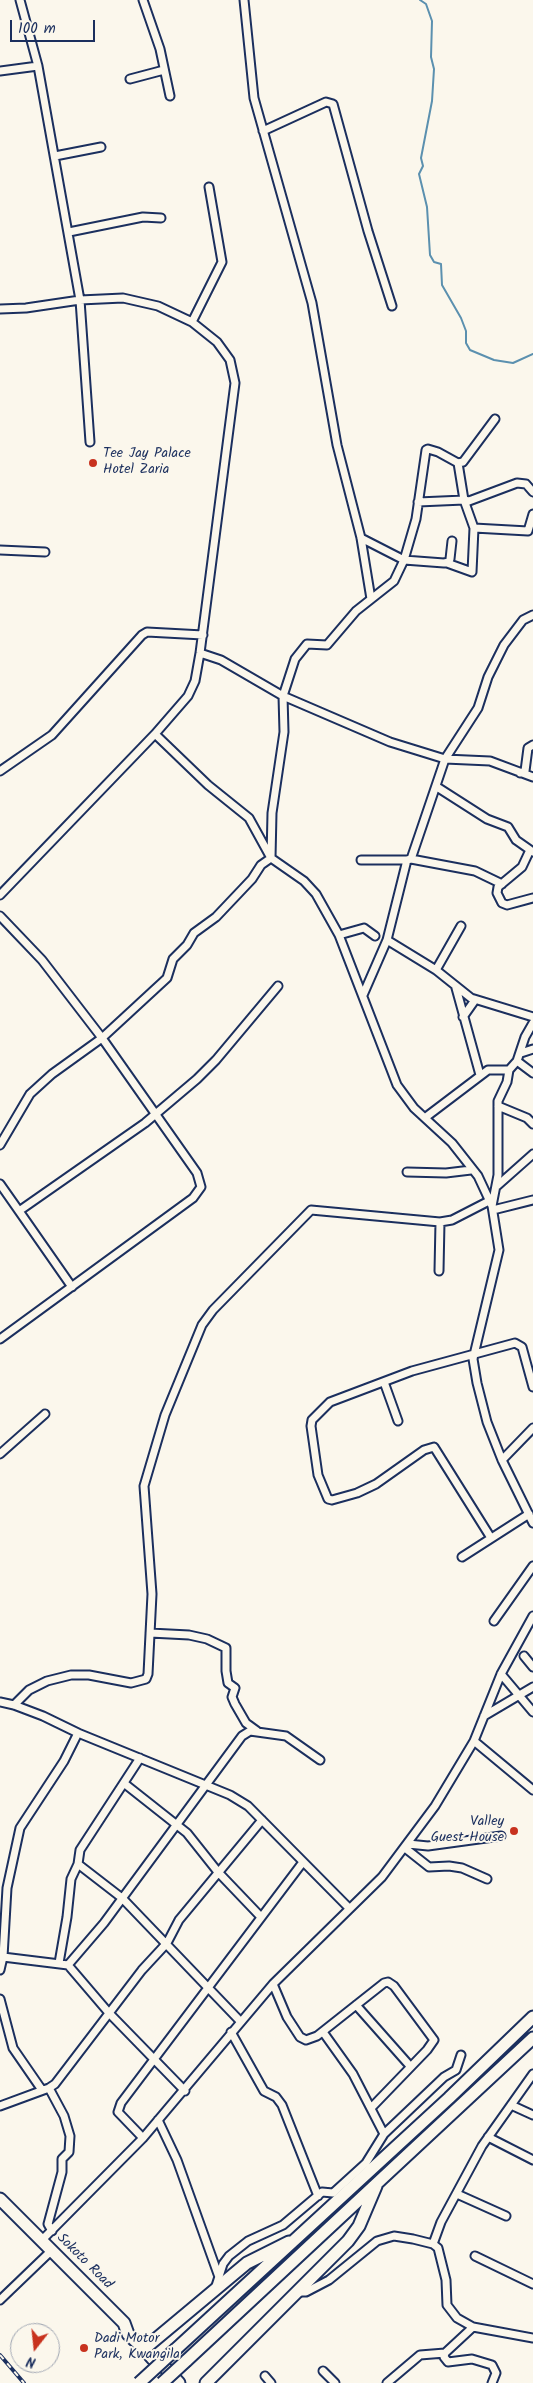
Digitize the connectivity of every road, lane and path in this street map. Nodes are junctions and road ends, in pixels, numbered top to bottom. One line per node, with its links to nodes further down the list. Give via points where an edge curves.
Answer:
1 (20, 0): 4 (street)
2 (143, 0): 5 (street)
3 (244, 0): 9 (street, via 254,98)
4 (38, 66): 6 (street); 11 (street)
5 (164, 70): 7 (street); 8 (street)
6 (0, 71)
7 (130, 79)
8 (170, 96)
9 (263, 131): 16 (street, via 326,102 332,104); 27 (street, via 312,303 337,445)
10 (101, 146): 11 (street)
11 (56, 156): 14 (street)
12 (209, 187): 18 (street, via 222,262)
13 (160, 218): 14 (street, via 143,217)
14 (69, 232): 15 (street)
15 (80, 300): 17 (street, via 26,308); 18 (street, via 123,298 145,302); 20 (street)
16 (392, 306)
17 (0, 308)
18 (192, 322): 35 (street, via 224,349 235,376)
19 (495, 419): 21 (street, via 463,462)
20 (90, 442)
21 (458, 463): 23 (street); 24 (street, via 438,452 426,450)
22 (533, 492): 23 (street, via 526,484 517,483)
23 (464, 500): 24 (street); 26 (street)
24 (418, 502): 31 (street)
25 (533, 514): 26 (street, via 528,531)
26 (474, 528): 32 (street, via 472,572)
27 (361, 538): 31 (street); 33 (street)
28 (452, 541): 32 (street)
29 (0, 550): 30 (street)
30 (45, 552)
31 (404, 560): 32 (street); 33 (street, via 394,581)
32 (447, 563)
33 (371, 599): 37 (street, via 345,622 327,645 307,644 296,659)
34 (533, 615): 40 (street, via 522,620 504,645 488,677 478,708)
35 (202, 635): 36 (street); 41 (street, via 147,632 142,635 52,735)
36 (200, 653): 37 (street, via 222,660); 38 (street, via 188,696)
37 (284, 696): 40 (street, via 390,742); 46 (street, via 284,732 272,813)
38 (155, 734): 46 (street, via 249,818); 50 (street)
39 (533, 745): 42 (street, via 528,748 525,771)
40 (445, 759): 42 (street, via 490,761); 44 (street)
41 (0, 771)
42 (520, 773): 43 (street)
43 (533, 777)
44 (437, 787): 45 (street, via 488,819 508,827 516,840); 47 (street)
45 (532, 851): 49 (street, via 518,872)
46 (271, 858): 54 (street, via 312,887); 65 (street, via 261,865 216,917 194,933 173,958 167,978)
47 (409, 859): 48 (street); 49 (street, via 475,871); 56 (street)
48 (361, 860)
49 (502, 884): 51 (street, via 497,894 507,906)
50 (0, 895)
51 (533, 898)
52 (0, 916): 65 (street, via 42,960)
53 (462, 926): 57 (street)
54 (339, 935): 55 (street, via 364,928); 60 (street)
55 (375, 936)
56 (387, 940): 57 (street); 60 (street)
57 (436, 970): 59 (street)
58 (278, 986): 73 (street, via 216,1060)
59 (456, 987): 61 (street); 62 (street)
60 (363, 995): 74 (street, via 397,1086 414,1108)
61 (475, 1000): 62 (street); 63 (street)
62 (463, 1017): 71 (street)
63 (533, 1017)
64 (533, 1023): 67 (street)
65 (102, 1038): 73 (street); 76 (street, via 30,1094)
66 (533, 1049): 67 (street)
67 (521, 1052): 68 (street)
68 (517, 1061): 69 (street); 70 (street)
69 (509, 1070): 71 (street, via 495,1069); 72 (street)
70 (533, 1073)
71 (480, 1074): 74 (street)
72 (498, 1106): 75 (street); 81 (street)
73 (155, 1114): 84 (street); 87 (street, via 197,1173 201,1181 199,1191)
74 (426, 1117): 78 (street, via 452,1143)
75 (533, 1124)
76 (0, 1145)
77 (533, 1154): 81 (street)
78 (471, 1170): 79 (street); 83 (street, via 478,1176)
79 (407, 1172)
80 (0, 1184): 84 (street)
81 (496, 1186): 83 (street)
82 (533, 1200): 83 (street)
83 (492, 1206): 85 (street); 89 (street, via 499,1250)
84 (19, 1212): 87 (street)
85 (440, 1222): 86 (street); 104 (street, via 311,1210 208,1316 165,1415 144,1486 152,1594)
86 (439, 1272)
87 (72, 1287): 88 (street)
88 (0, 1339)
89 (474, 1353): 90 (street); 91 (street, via 519,1344); 96 (street, via 476,1383)
90 (384, 1382): 93 (street); 99 (street, via 330,1402 312,1420 318,1475 328,1499 357,1493 376,1484 424,1450 434,1447)
91 (533, 1387)
92 (45, 1414): 95 (street)
93 (398, 1421)
94 (533, 1428): 96 (street)
95 (0, 1454)
96 (502, 1460): 97 (street)
97 (529, 1514): 98 (street); 99 (street)
98 (533, 1523)
99 (492, 1538): 100 (street)
100 (462, 1557)
101 (533, 1566): 103 (street)
102 (533, 1616): 107 (street)
103 (494, 1621)
104 (150, 1633): 111 (street, via 148,1674 142,1682 71,1675 35,1687); 114 (street, via 189,1635 226,1648 228,1683 235,1688 232,1697 246,1723)
105 (524, 1656): 106 (street)
106 (533, 1667)
107 (502, 1674): 109 (street); 113 (street)
108 (533, 1687): 109 (street)
109 (518, 1695): 112 (street); 113 (street)
110 (0, 1702): 111 (street)
111 (14, 1705): 115 (street)
112 (533, 1712)
113 (483, 1717): 116 (street)
114 (258, 1732): 118 (street, via 286,1736); 120 (street, via 250,1731 242,1736)
115 (78, 1733): 117 (street); 134 (street, via 64,1761 20,1828 7,1888)
116 (474, 1741): 121 (street); 125 (street, via 435,1806)
117 (140, 1758): 119 (street); 120 (street)
118 (320, 1760)
119 (125, 1784): 123 (street); 127 (street, via 80,1850)
120 (206, 1785): 122 (street, via 248,1806); 123 (street)
121 (533, 1790)
122 (262, 1820): 126 (street); 128 (street)
123 (177, 1824): 128 (street); 130 (street)
124 (501, 1836): 125 (street)
125 (406, 1846): 129 (street, via 429,1867 462,1868); 131 (street, via 382,1877)
126 (303, 1862): 131 (street); 132 (street)
127 (78, 1864): 130 (street); 135 (street, via 71,1879)
128 (218, 1872): 132 (street); 133 (street, via 179,1920)
129 (487, 1879)
130 (122, 1898): 133 (street); 136 (street)
131 (350, 1908): 138 (street)
132 (261, 1917): 139 (street)
133 (166, 1944): 139 (street); 142 (street)
134 (3, 1957): 135 (street); 137 (street)
135 (59, 1963): 136 (street)
136 (68, 1965): 142 (street)
137 (0, 1970)
138 (273, 1984): 144 (street); 146 (street, via 300,2037 309,2040)
139 (209, 1988): 144 (street); 149 (street)
140 (0, 1999): 152 (street, via 13,2048)
141 (356, 2005): 146 (street); 150 (street); 150 (street, via 384,1983 394,1986 434,2037 434,2044)
142 (108, 2013): 149 (street); 152 (street)
143 (533, 2017): 170 (main road)
144 (240, 2021): 145 (street)
145 (231, 2032): 153 (street); 165 (street, via 264,2091 276,2097 282,2105)
146 (322, 2032): 156 (street, via 353,2074)
147 (533, 2038): 163 (main road)
148 (461, 2055): 159 (street, via 456,2070 444,2077)
149 (154, 2059): 153 (street); 161 (street, via 118,2109)
150 (410, 2066): 156 (street)
151 (533, 2074): 154 (street)
152 (46, 2089): 155 (street); 169 (street, via 64,2116 70,2136 69,2152 62,2159 62,2172 48,2224)
153 (185, 2091): 158 (street)
154 (511, 2105): 157 (street); 160 (street)
155 (0, 2106)
156 (371, 2108): 159 (street)
157 (533, 2115)
158 (158, 2120): 161 (street); 175 (street, via 177,2160)
159 (384, 2134): 165 (street, via 366,2163 334,2192 322,2192)
160 (488, 2137): 162 (street); 164 (street)
161 (143, 2138): 169 (street)
162 (533, 2160)
163 (382, 2178): 179 (main road, via 354,2234); 180 (main road)
164 (457, 2194): 168 (street); 172 (street)
165 (318, 2196): 175 (street, via 283,2225 240,2246 223,2264)
166 (0, 2199): 171 (main road, Sokoto Road)
167 (0, 2208): 173 (main road)
168 (506, 2216)
169 (52, 2231): 171 (street)
170 (303, 2233): 176 (main road); 178 (main road, via 252,2260)
171 (41, 2241): 173 (main road, Sokoto Road)
172 (433, 2244): 179 (street, via 398,2236 377,2241 329,2280 306,2292); 182 (street, via 440,2252 450,2310)
173 (48, 2253): 181 (street); 184 (main road, Sokoto Road, via 124,2324 128,2334)
174 (474, 2256): 177 (street)
175 (219, 2277): 178 (street)
176 (249, 2283): 180 (main road); 189 (main road, bridge)
177 (533, 2284)
178 (215, 2289): 184 (main road)
179 (297, 2292): 193 (main road)
180 (258, 2293): 190 (main road, bridge)
181 (0, 2300)
182 (473, 2327): 183 (street); 185 (street)
183 (532, 2336)
184 (144, 2349): 186 (main road, Sokoto Road)
185 (445, 2353): 196 (street, via 420,2355); 197 (street, via 448,2362 472,2359 492,2365 496,2373)
186 (153, 2359): 191 (main road, via 154,2366); 192 (main road, via 160,2362)
187 (323, 2370): 195 (street)
188 (265, 2376): 194 (street)
189 (139, 2383)
190 (162, 2383)
191 (169, 2383)
192 (179, 2383)
193 (206, 2383)
194 (272, 2383)
195 (335, 2383)
196 (387, 2383)
197 (492, 2383)

